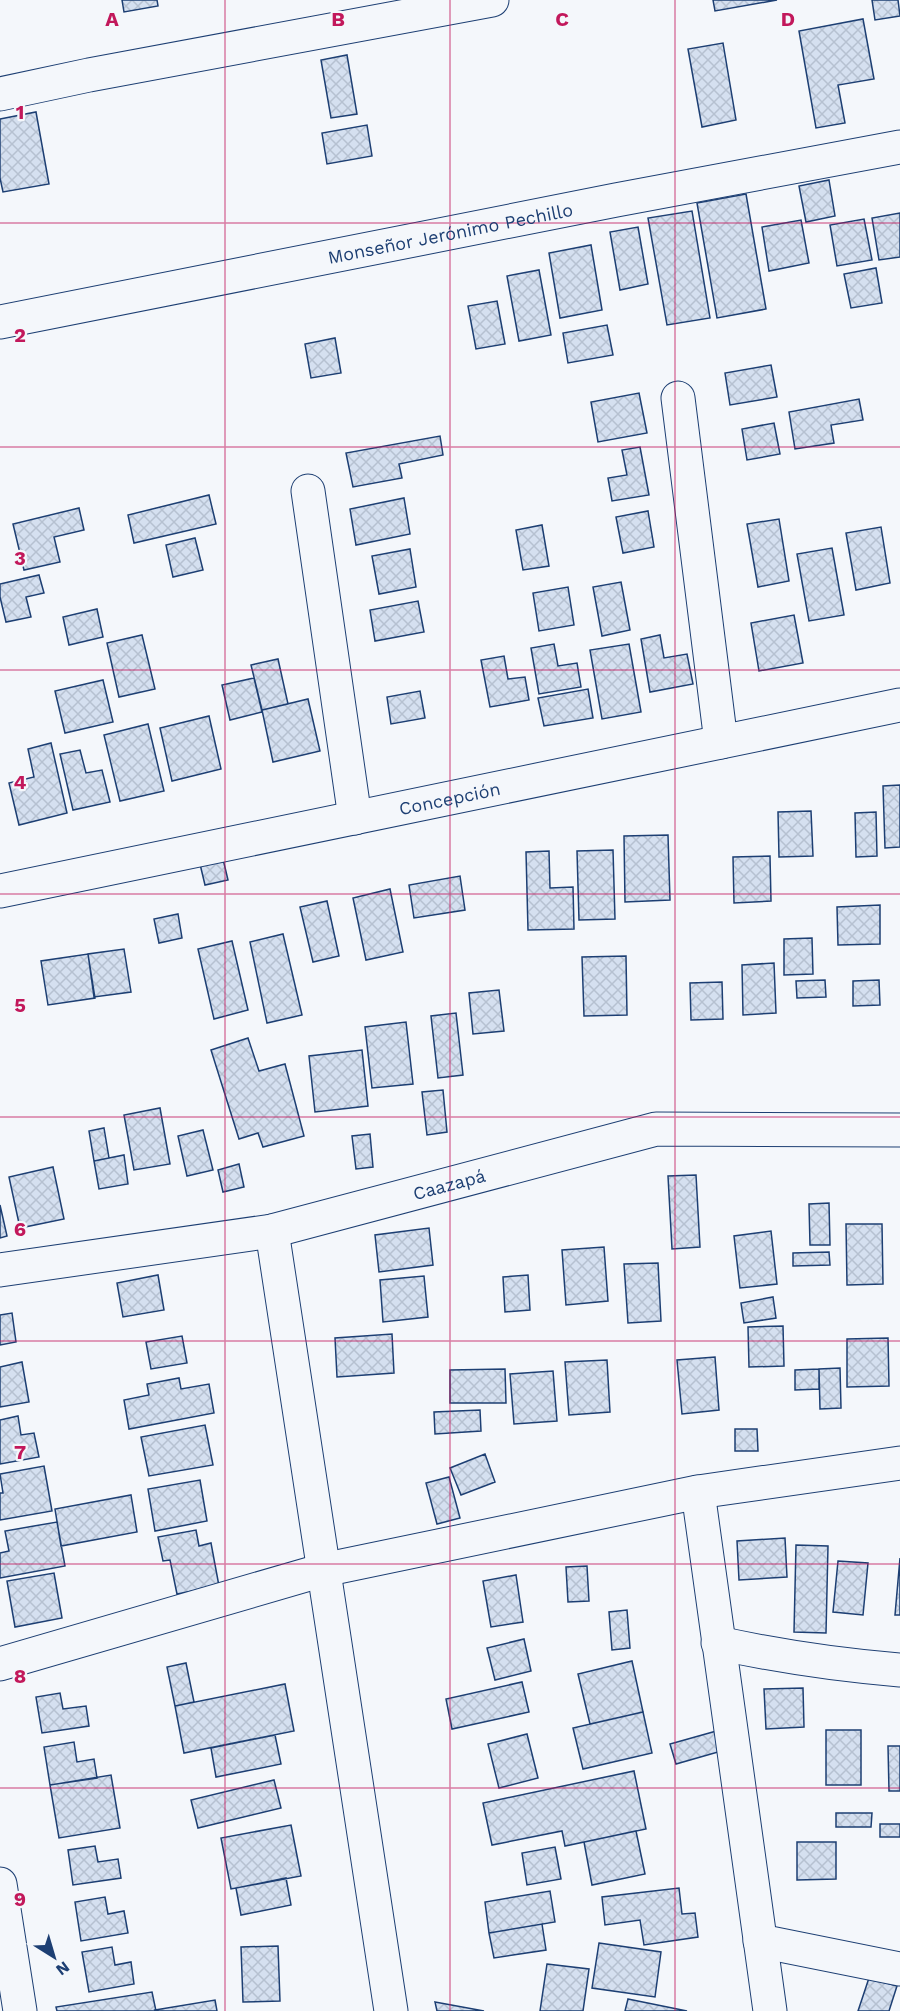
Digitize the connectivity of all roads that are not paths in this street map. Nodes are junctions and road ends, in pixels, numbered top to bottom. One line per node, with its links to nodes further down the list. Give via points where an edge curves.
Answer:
1 (492, 0): 2 (street)
2 (0, 94)
3 (900, 147): 4 (street, Monseñor Jerónimo Pechillo)
4 (0, 322)
5 (678, 398): 8 (street)
6 (308, 491): 9 (street)
7 (900, 705): 8 (street, Concepción)
8 (721, 742): 9 (street, Concepción)
9 (355, 818): 10 (street, Concepción)
10 (0, 891)
11 (900, 1130): 12 (street, Caazapá, via 656,1128)
12 (272, 1231): 13 (street, Caazapá); 16 (street)
13 (0, 1270)
14 (900, 1463): 15 (street)
15 (698, 1492): 16 (street); 17 (street)
16 (323, 1570): 18 (street); 24 (street)
17 (718, 1643): 19 (street, via 780,1656); 21 (street)
18 (0, 1664)
19 (900, 1670)
20 (0, 1884): 23 (street)
21 (760, 1941): 22 (street); 25 (street)
22 (900, 1969)
23 (20, 2011)
24 (391, 2011)
25 (770, 2011)

